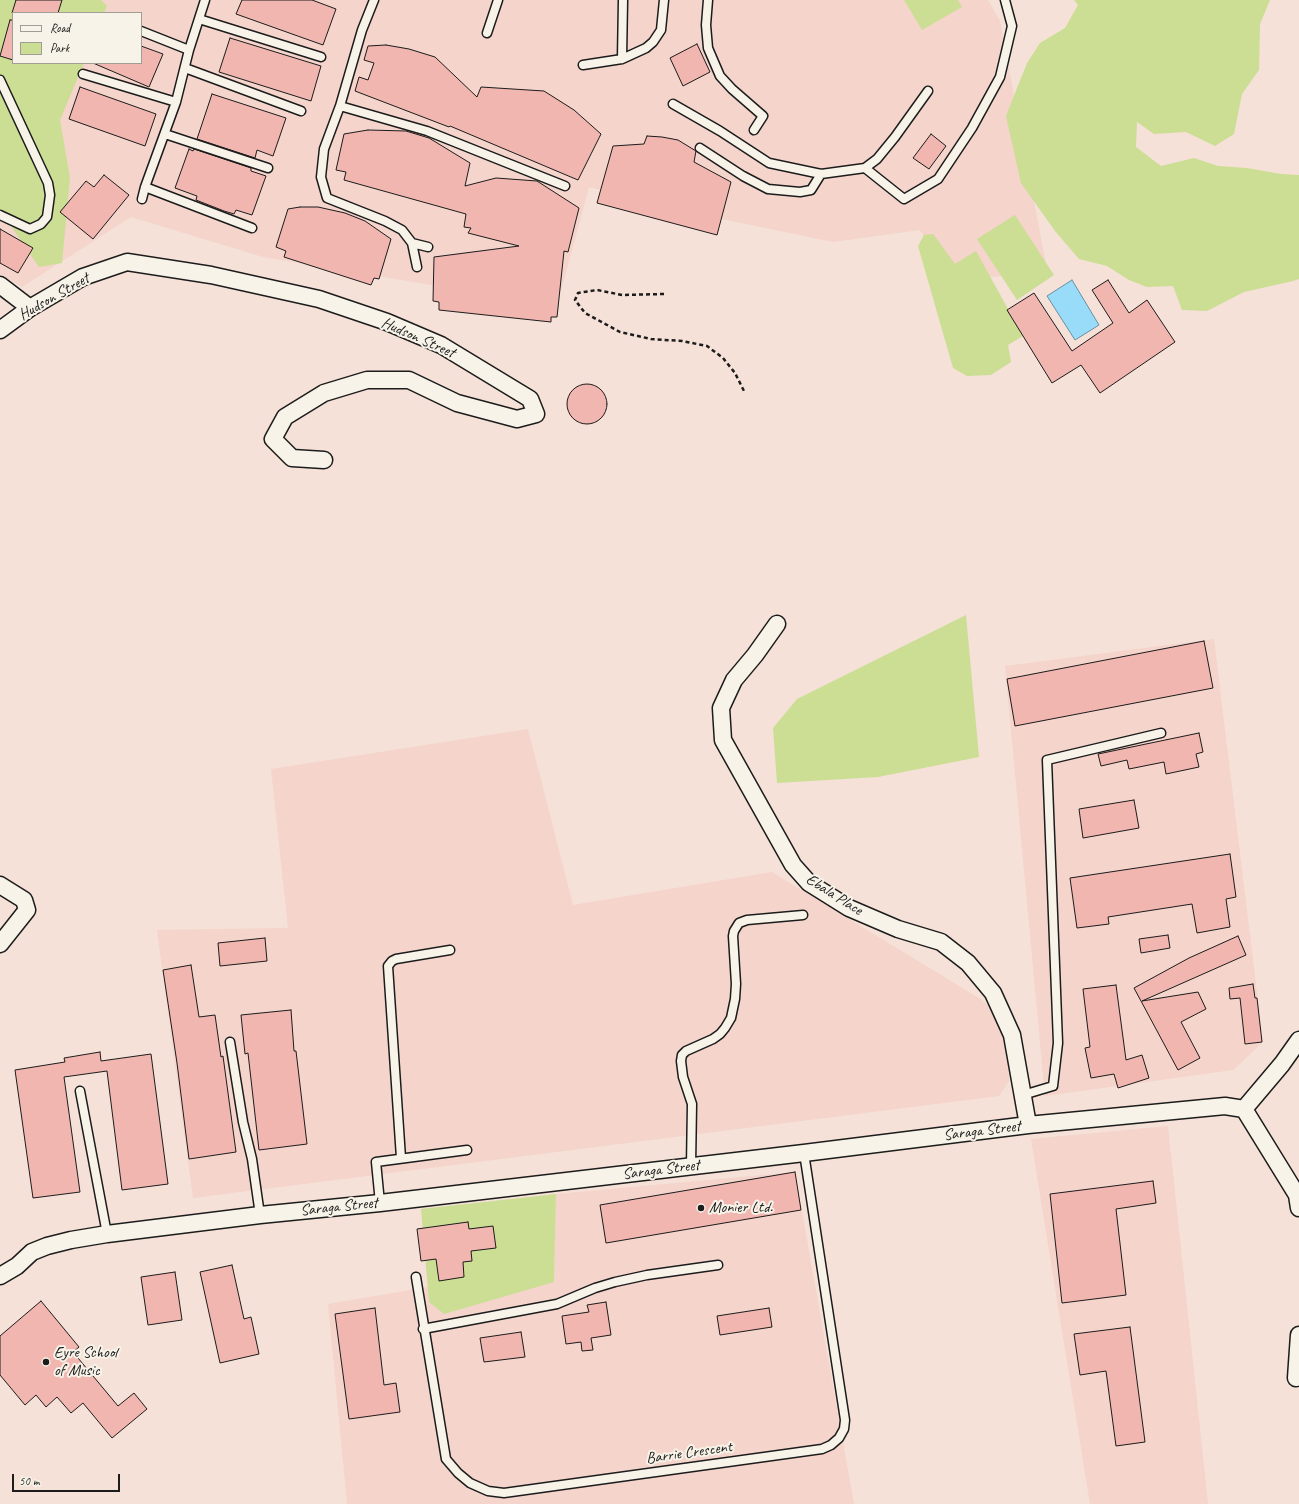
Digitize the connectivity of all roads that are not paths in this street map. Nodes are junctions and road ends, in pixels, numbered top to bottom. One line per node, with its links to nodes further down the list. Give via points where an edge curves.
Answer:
1 (205, 0): 8 (lane)
2 (374, 0): 21 (lane, via 362,30)
3 (498, 0): 10 (lane)
4 (623, 0): 13 (lane)
5 (664, 0): 13 (lane, via 661,30 653,42)
6 (708, 0): 23 (lane, via 708,48 720,76 763,116)
7 (1005, 0): 27 (lane, via 1012,26 1000,77 972,128 938,179 904,199)
8 (199, 19): 11 (lane); 12 (lane)
9 (142, 31): 11 (lane)
10 (487, 33)
11 (189, 50): 15 (lane)
12 (322, 57)
13 (622, 59): 14 (lane)
14 (583, 65)
15 (185, 68): 19 (lane); 22 (lane)
16 (83, 74): 19 (lane)
17 (0, 80): 32 (lane, via 48,183 50,195 47,217 41,224 30,229)
18 (928, 91): 27 (lane, via 877,159)
19 (176, 102): 24 (lane)
20 (673, 104): 28 (lane, via 769,163)
21 (340, 106): 29 (lane, via 428,131); 34 (lane, via 324,149 321,177 327,198 385,220 402,230)
22 (301, 111)
23 (754, 130)
24 (165, 134): 26 (lane); 30 (lane)
25 (700, 148): 28 (lane, via 768,189 800,192 811,190)
26 (268, 168)
27 (865, 168): 28 (lane)
28 (821, 174)
29 (565, 186)
30 (145, 187): 31 (lane); 33 (lane)
31 (142, 199)
32 (0, 215)
33 (252, 228)
34 (412, 243): 35 (lane); 36 (lane)
35 (428, 247)
36 (417, 267)
37 (0, 285): 38 (street)
38 (30, 308): 39 (street, Hudson Street); 40 (street, Hudson Street, via 83,278 127,262 211,275 318,299 387,322 441,345 530,399 536,414 517,419 456,403 409,380 367,380 324,393 285,417 273,439 292,458)
39 (0, 330)
40 (324, 460)
41 (777, 624): 50 (street, Ebala Place, via 734,680 721,708 723,740 793,865 809,883 849,908 898,929 941,942 968,963 993,993 1012,1035)
42 (1161, 733): 50 (lane, via 1047,760 1058,1043 1053,1086)
43 (0, 885): 45 (street, via 24,900 27,910)
44 (802, 916): 56 (lane, via 747,920 739,922 734,931 736,984 731,1018 720,1034 686,1051 681,1061 683,1077 692,1104)
45 (0, 944)
46 (450, 950): 55 (lane, via 396,959 388,966)
47 (1299, 1040): 51 (street)
48 (230, 1042): 59 (lane)
49 (80, 1091): 60 (lane)
50 (1022, 1095): 52 (street, Ebala Place)
51 (1244, 1109): 52 (street, Saraga Street, via 1225,1106); 58 (street, via 1297,1194)
52 (1028, 1125): 54 (street, Saraga Street)
53 (466, 1150): 55 (lane)
54 (804, 1153): 56 (street, Saraga Street); 64 (lane, Barrie Crescent, via 845,1420 839,1438 831,1445 822,1449 511,1492 488,1492 470,1483 446,1459)
55 (401, 1158): 57 (lane, via 376,1162)
56 (691, 1166): 57 (street, Saraga Street)
57 (380, 1203): 59 (street, Saraga Street)
58 (1299, 1208)
59 (260, 1215): 60 (street, Saraga Street)
60 (107, 1234): 62 (street, Saraga Street, via 71,1240 32,1252 17,1266)
61 (718, 1265): 64 (lane, via 647,1275 595,1288 557,1304)
62 (0, 1276)
63 (416, 1277): 64 (lane, Barrie Crescent)
64 (424, 1329)
65 (1299, 1335): 66 (street)
66 (1296, 1378)

